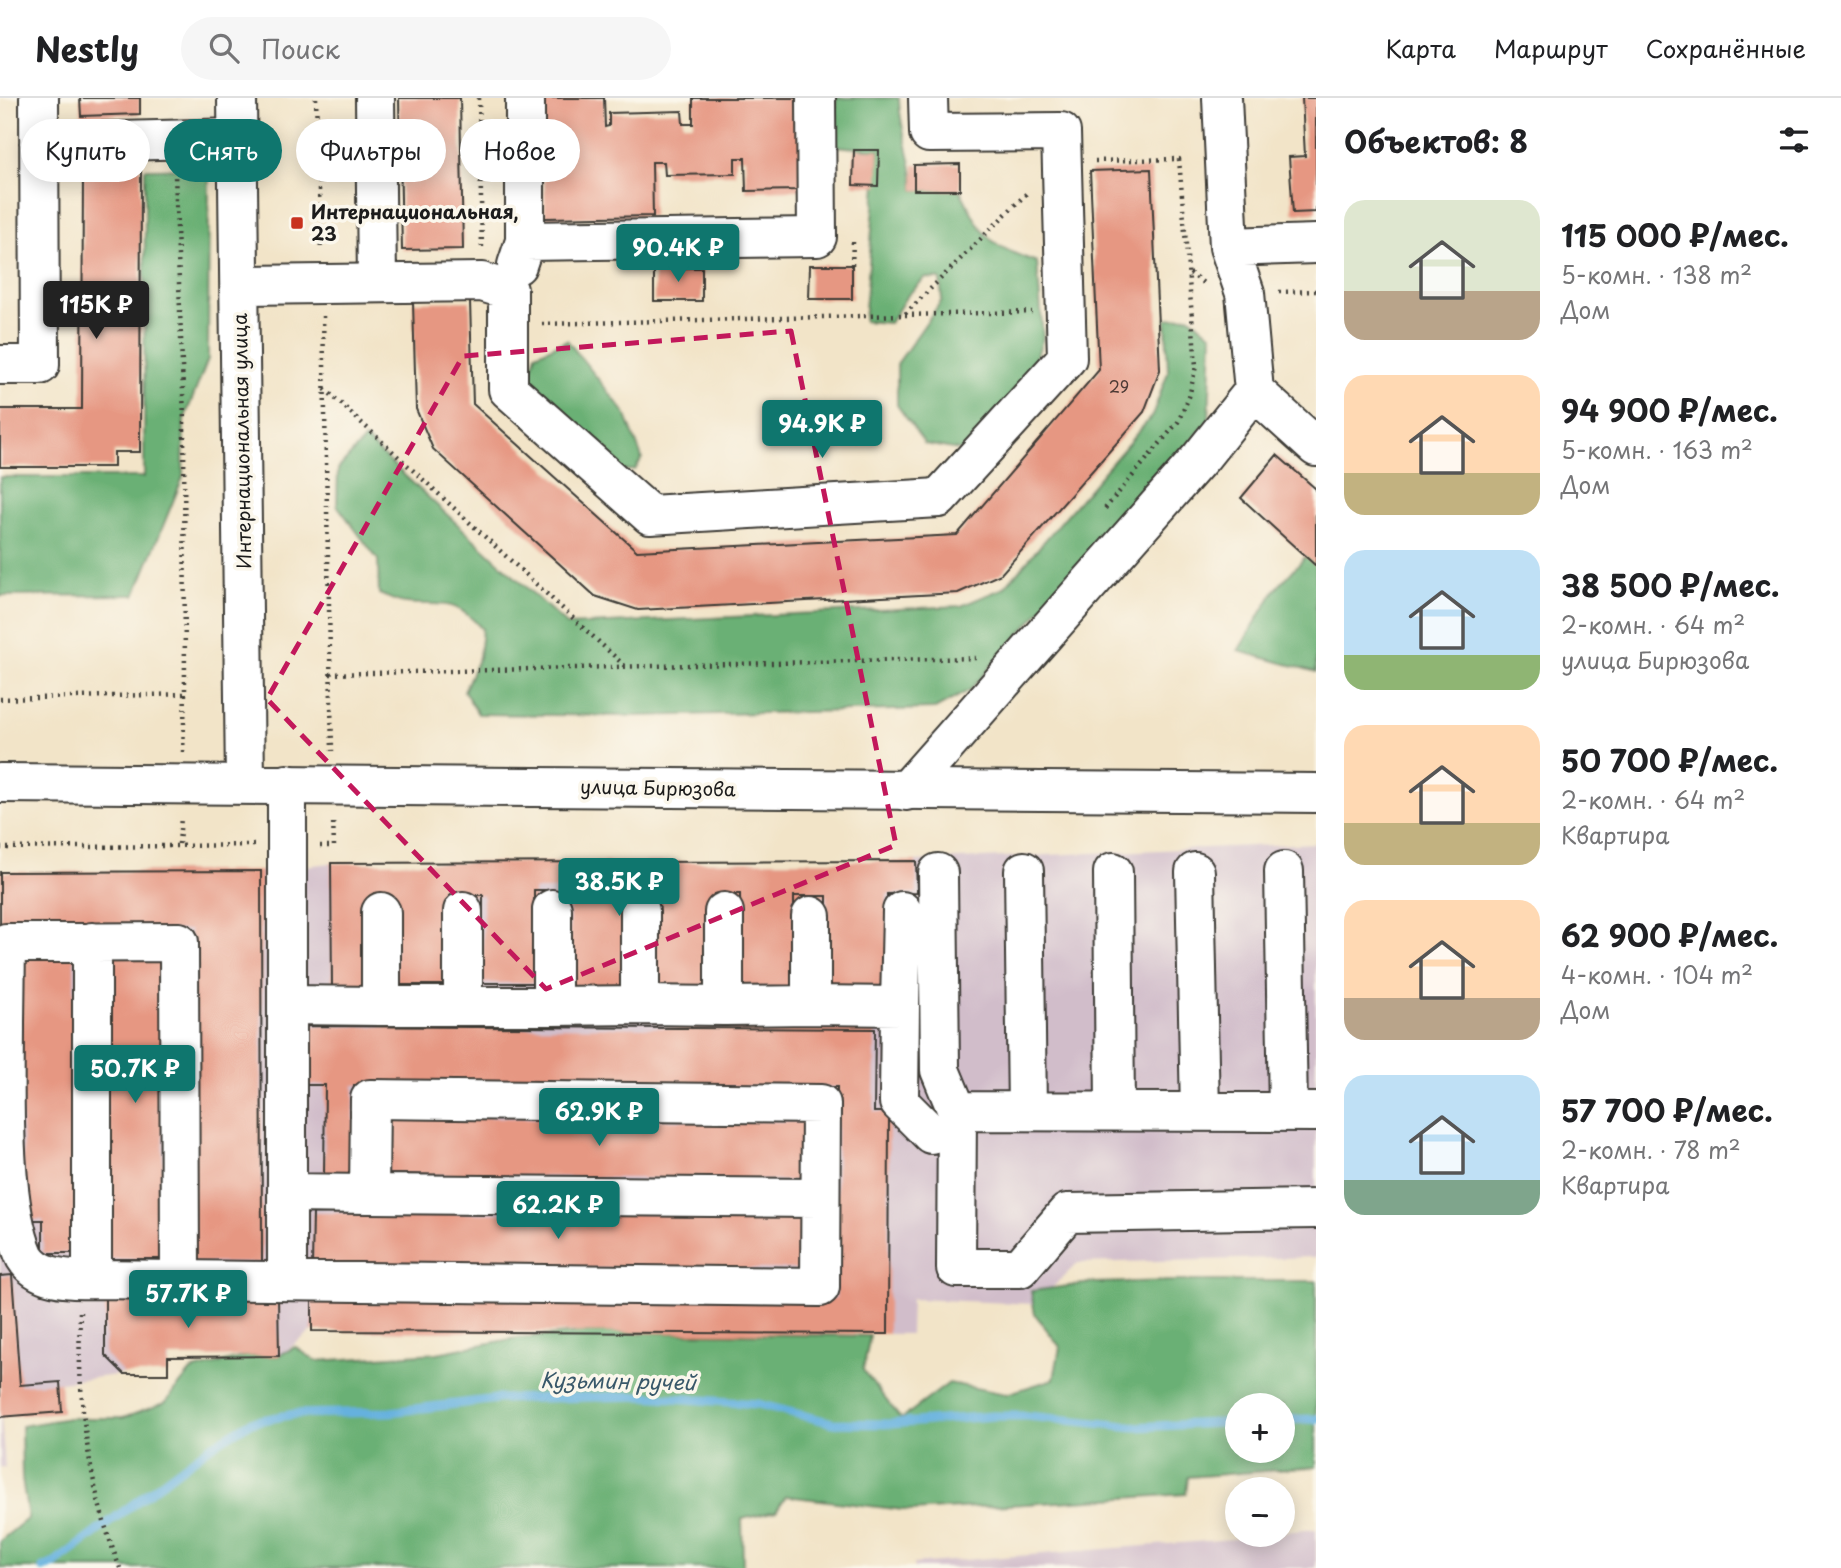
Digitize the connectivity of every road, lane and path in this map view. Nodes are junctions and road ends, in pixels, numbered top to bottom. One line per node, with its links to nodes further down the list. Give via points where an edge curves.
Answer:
1 (39, 98): 10 (main road)
2 (237, 98): 11 (main road, Интернациональная улица)
3 (316, 98): 21 (path)
4 (375, 98): 20 (main road)
5 (479, 98): 23 (path)
6 (524, 98): 17 (main road)
7 (816, 98): 17 (main road, via 817,237)
8 (929, 98): 14 (main road, via 929,133 1061,132)
9 (1222, 98): 19 (main road)
10 (39, 119)
11 (238, 119)
12 (150, 139): 13 (main road)
13 (163, 139): 31 (path, via 175,169 184,420 185,694)
14 (1062, 162): 24 (main road); 25 (path, via 995,222)
15 (39, 182): 26 (main road, via 40,365)
16 (239, 182): 22 (main road, Интернациональная улица)
17 (525, 241): 23 (main road)
18 (1316, 244): 19 (main road)
19 (1229, 247): 28 (main road, via 1245,293)
20 (377, 282): 21 (main road); 23 (main road)
21 (322, 283): 22 (main road); 27 (path)
22 (241, 285): 33 (main road, Интернациональная улица)
23 (499, 299): 24 (main road, via 508,389 650,515 939,498 1067,358); 25 (path)
24 (1066, 312): 25 (path)
25 (904, 316)
26 (0, 365)
27 (324, 388): 30 (path); 35 (path)
28 (1254, 391): 29 (main road); 36 (main road)
29 (1316, 447)
30 (627, 669)
31 (0, 699)
32 (0, 783): 33 (main road, улица Бирюзова)
33 (245, 784): 34 (main road, улица Бирюзова)
34 (287, 784): 35 (main road, улица Бирюзова); 53 (main road)
35 (332, 784): 36 (main road, улица Бирюзова)
36 (906, 791): 37 (main road, улица Бирюзова)
37 (1316, 793)
38 (179, 844): 39 (path)
39 (0, 848)
40 (1024, 871): 62 (main road)
41 (1284, 871): 65 (main road)
42 (1113, 872): 63 (main road)
43 (1195, 872): 64 (main road)
44 (938, 873): 66 (main road)
45 (552, 909): 58 (main road)
46 (463, 911): 57 (main road)
47 (640, 911): 54 (main road)
48 (902, 911): 60 (main road)
49 (381, 912): 56 (main road)
50 (724, 912): 59 (main road)
51 (811, 916): 55 (main road)
52 (92, 942): 61 (main road, via 6,943); 72 (main road); 73 (main road, via 180,942)
53 (287, 1005): 56 (main road); 67 (main road)
54 (640, 1005): 58 (main road); 59 (main road)
55 (811, 1005): 59 (main road); 60 (main road)
56 (381, 1006): 57 (main road)
57 (463, 1006): 58 (main road)
58 (552, 1006)
59 (724, 1006)
60 (900, 1006): 66 (main road, via 900,1102)
61 (3, 1023): 71 (main road, via 4,1193)
62 (1027, 1111): 63 (main road); 66 (main road)
63 (1115, 1111): 64 (main road)
64 (1200, 1112): 65 (main road)
65 (1302, 1112)
66 (944, 1123): 70 (main road, via 956,1268 1020,1269 1067,1213)
67 (287, 1193): 68 (main road); 74 (main road)
68 (369, 1194): 69 (main road); 69 (main road, via 370,1099 384,1099 821,1104)
69 (820, 1198): 74 (main road, via 820,1287)
70 (1316, 1209)
71 (12, 1253): 72 (main road, via 56,1280)
72 (86, 1280): 73 (main road); 75 (path, via 79,1351 88,1457)
73 (180, 1280): 74 (main road)
74 (287, 1282)
75 (120, 1568)

